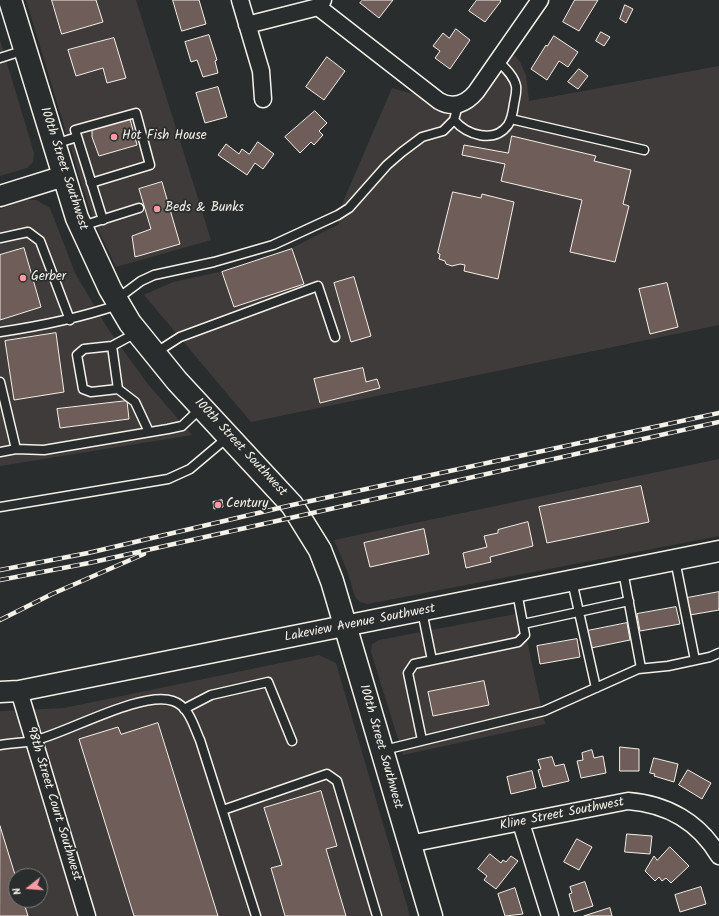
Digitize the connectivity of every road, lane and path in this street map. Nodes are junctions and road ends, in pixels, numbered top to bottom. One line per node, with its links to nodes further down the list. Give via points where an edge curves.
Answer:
1 (10, 0): 6 (main road, 100th Street Southwest)
2 (240, 0): 5 (street)
3 (540, 0): 8 (street)
4 (320, 3): 5 (street); 10 (street, via 439,100 448,105)
5 (247, 25): 9 (street, via 261,71)
6 (25, 50): 7 (lane); 14 (main road, 100th Street Southwest)
7 (0, 58)
8 (498, 61): 10 (street, via 474,95); 11 (lane, via 508,70 516,85 517,92)
9 (263, 99)
10 (458, 105): 12 (lane)
11 (511, 119): 12 (lane, via 504,129 485,136 463,129); 15 (lane)
12 (454, 120): 23 (lane, via 443,131 422,137 402,152 349,208 338,215 273,245 214,262 154,275 141,281)
13 (77, 137): 14 (lane); 17 (lane); 17 (lane, via 75,130 136,113 150,165)
14 (54, 144): 16 (main road, 100th Street Southwest)
15 (644, 150)
16 (64, 176): 18 (street); 21 (main road, 100th Street Southwest)
17 (91, 183): 20 (lane)
18 (0, 196)
19 (139, 208): 20 (lane)
20 (103, 220): 21 (lane)
21 (81, 226): 23 (main road, 100th Street Southwest)
22 (0, 238): 24 (lane, via 28,232 40,241)
23 (118, 302): 24 (lane); 26 (main road, 100th Street Southwest)
24 (70, 320): 25 (lane)
25 (0, 332)
26 (137, 332): 28 (lane); 29 (main road, 100th Street Southwest)
27 (335, 337): 29 (lane, via 318,286 180,337)
28 (112, 346): 31 (lane); 31 (lane, via 84,349 77,354 83,389 91,392)
29 (154, 354): 32 (main road, 100th Street Southwest)
30 (0, 382): 35 (lane)
31 (118, 389): 33 (lane, via 135,402)
32 (202, 407): 33 (lane, via 182,426); 34 (main road, 100th Street Southwest)
33 (149, 432): 35 (lane, via 44,450)
34 (229, 436): 37 (lane, via 190,469 168,479); 47 (main road, 100th Street Southwest, via 292,505 320,550)
35 (16, 449): 36 (lane)
36 (0, 452)
37 (0, 507)
38 (719, 551): 39 (street, Lakeview Avenue Southwest)
39 (674, 560): 40 (street, Lakeview Avenue Southwest); 50 (lane)
40 (623, 571): 41 (street, Lakeview Avenue Southwest); 43 (lane)
41 (572, 581): 42 (street, Lakeview Avenue Southwest); 45 (lane)
42 (517, 592): 44 (street, Lakeview Avenue Southwest); 46 (lane)
43 (628, 601): 45 (lane); 51 (lane)
44 (422, 611): 47 (street, Lakeview Avenue Southwest); 49 (lane)
45 (579, 613): 46 (lane); 52 (lane)
46 (523, 624): 49 (lane, via 525,635 518,642)
47 (346, 627): 53 (street, Lakeview Avenue Southwest); 59 (main road, 100th Street Southwest)
48 (719, 653): 50 (lane)
49 (432, 660): 55 (lane, via 414,664 408,673)
50 (695, 660): 51 (lane)
51 (641, 668): 52 (lane)
52 (596, 688): 55 (lane, via 544,711)
53 (9, 692): 56 (street, 98th Street Court Southwest)
54 (184, 709): 56 (lane, via 174,701 150,699); 57 (lane, via 211,695 268,682); 60 (lane, via 188,712 200,740)
55 (422, 740): 59 (lane)
56 (34, 741): 58 (lane); 64 (street, 98th Street Court Southwest)
57 (292, 741)
58 (0, 745)
59 (381, 751): 62 (main road, 100th Street Southwest)
60 (222, 810): 65 (lane); 66 (lane, via 327,774 337,781)
61 (521, 823): 62 (street, Kline Street Southwest); 63 (street, Kline Street Southwest, via 604,804 646,802 665,808 692,823); 68 (street)
62 (409, 844): 67 (main road, 100th Street Southwest)
63 (719, 856)
64 (87, 916)
65 (256, 916)
66 (377, 916)
67 (431, 916)
68 (550, 916)

